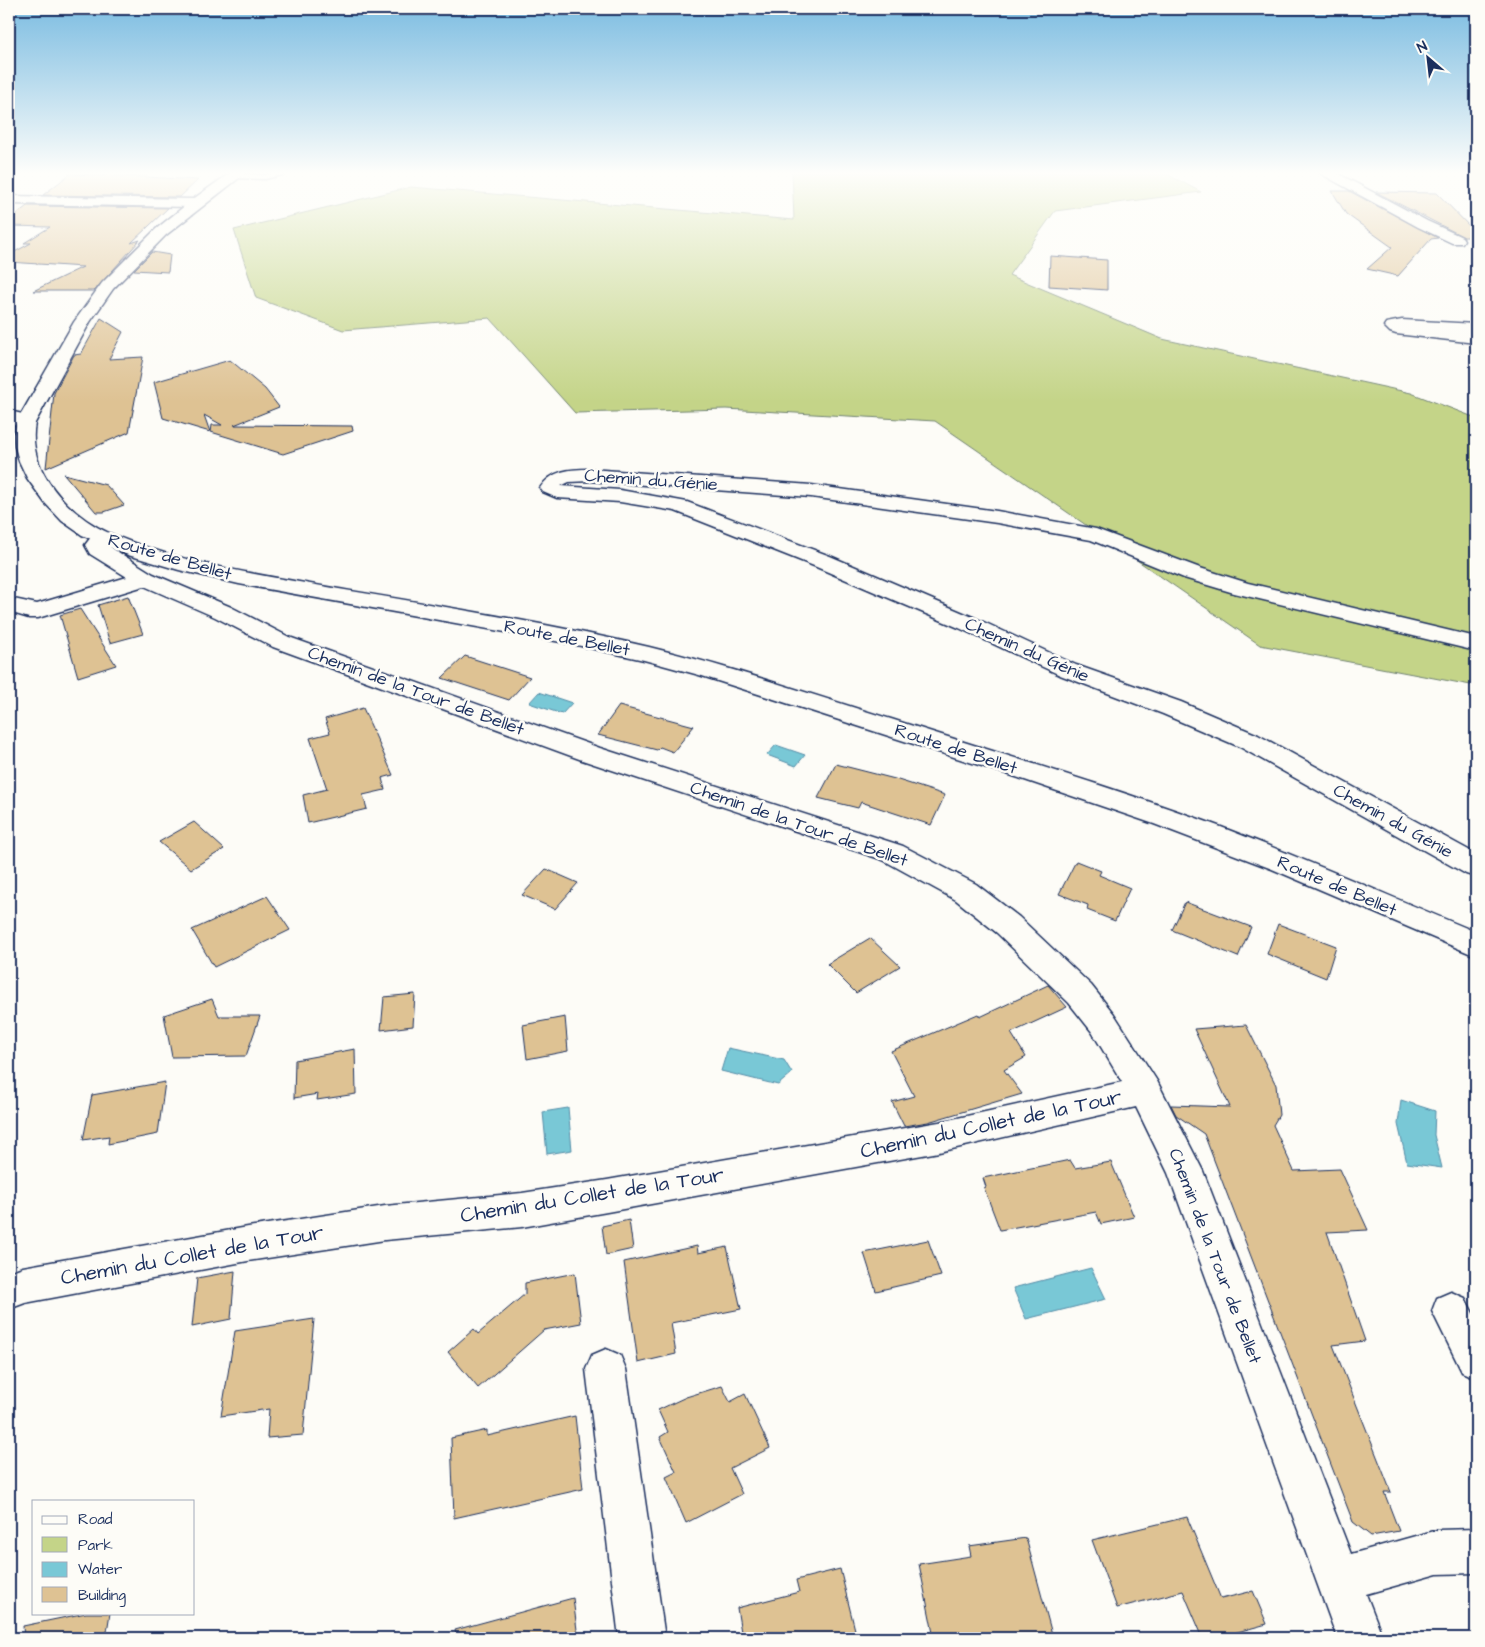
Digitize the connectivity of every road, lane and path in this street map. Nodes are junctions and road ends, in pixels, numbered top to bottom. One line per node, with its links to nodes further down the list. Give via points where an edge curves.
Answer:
1 (147, 248): 4 (street, Route de Bellet, via 113,280 89,311 54,375 31,409)
2 (1476, 329): 3 (street, via 1392,326 1402,330)
3 (1476, 338)
4 (17, 418): 5 (street, Route de Bellet, via 26,454 39,482 60,508)
5 (101, 537): 6 (street, Chemin de la Tour de Bellet, via 96,545 98,550); 10 (street, Route de Bellet, via 211,572 570,639 722,674 1158,815 1254,850)
6 (145, 579): 7 (street, via 38,611); 11 (street, Chemin de la Tour de Bellet, via 281,642 591,754 893,853 966,892 1021,937 1063,977 1103,1023)
7 (9, 605)
8 (1476, 644): 9 (street, Chemin du Génie, via 1242,588 1192,573 1096,535 997,517 812,491 590,475 566,476 552,482 550,488 557,492 620,496 680,506 822,561 1068,670 1227,731)
9 (1476, 867)
10 (1476, 945)
11 (1145, 1091): 12 (street, Chemin du Collet de la Tour, via 858,1152 522,1210 385,1224 248,1244 23,1285); 17 (street, Chemin de la Tour de Bellet, via 1185,1171)
12 (9, 1291)
13 (1451, 1311): 14 (street)
14 (1476, 1358)
15 (606, 1369): 18 (street)
16 (1476, 1551): 17 (street, via 1437,1552)
17 (1338, 1580): 19 (street, Chemin de la Tour de Bellet)
18 (642, 1638)
19 (1360, 1638)

